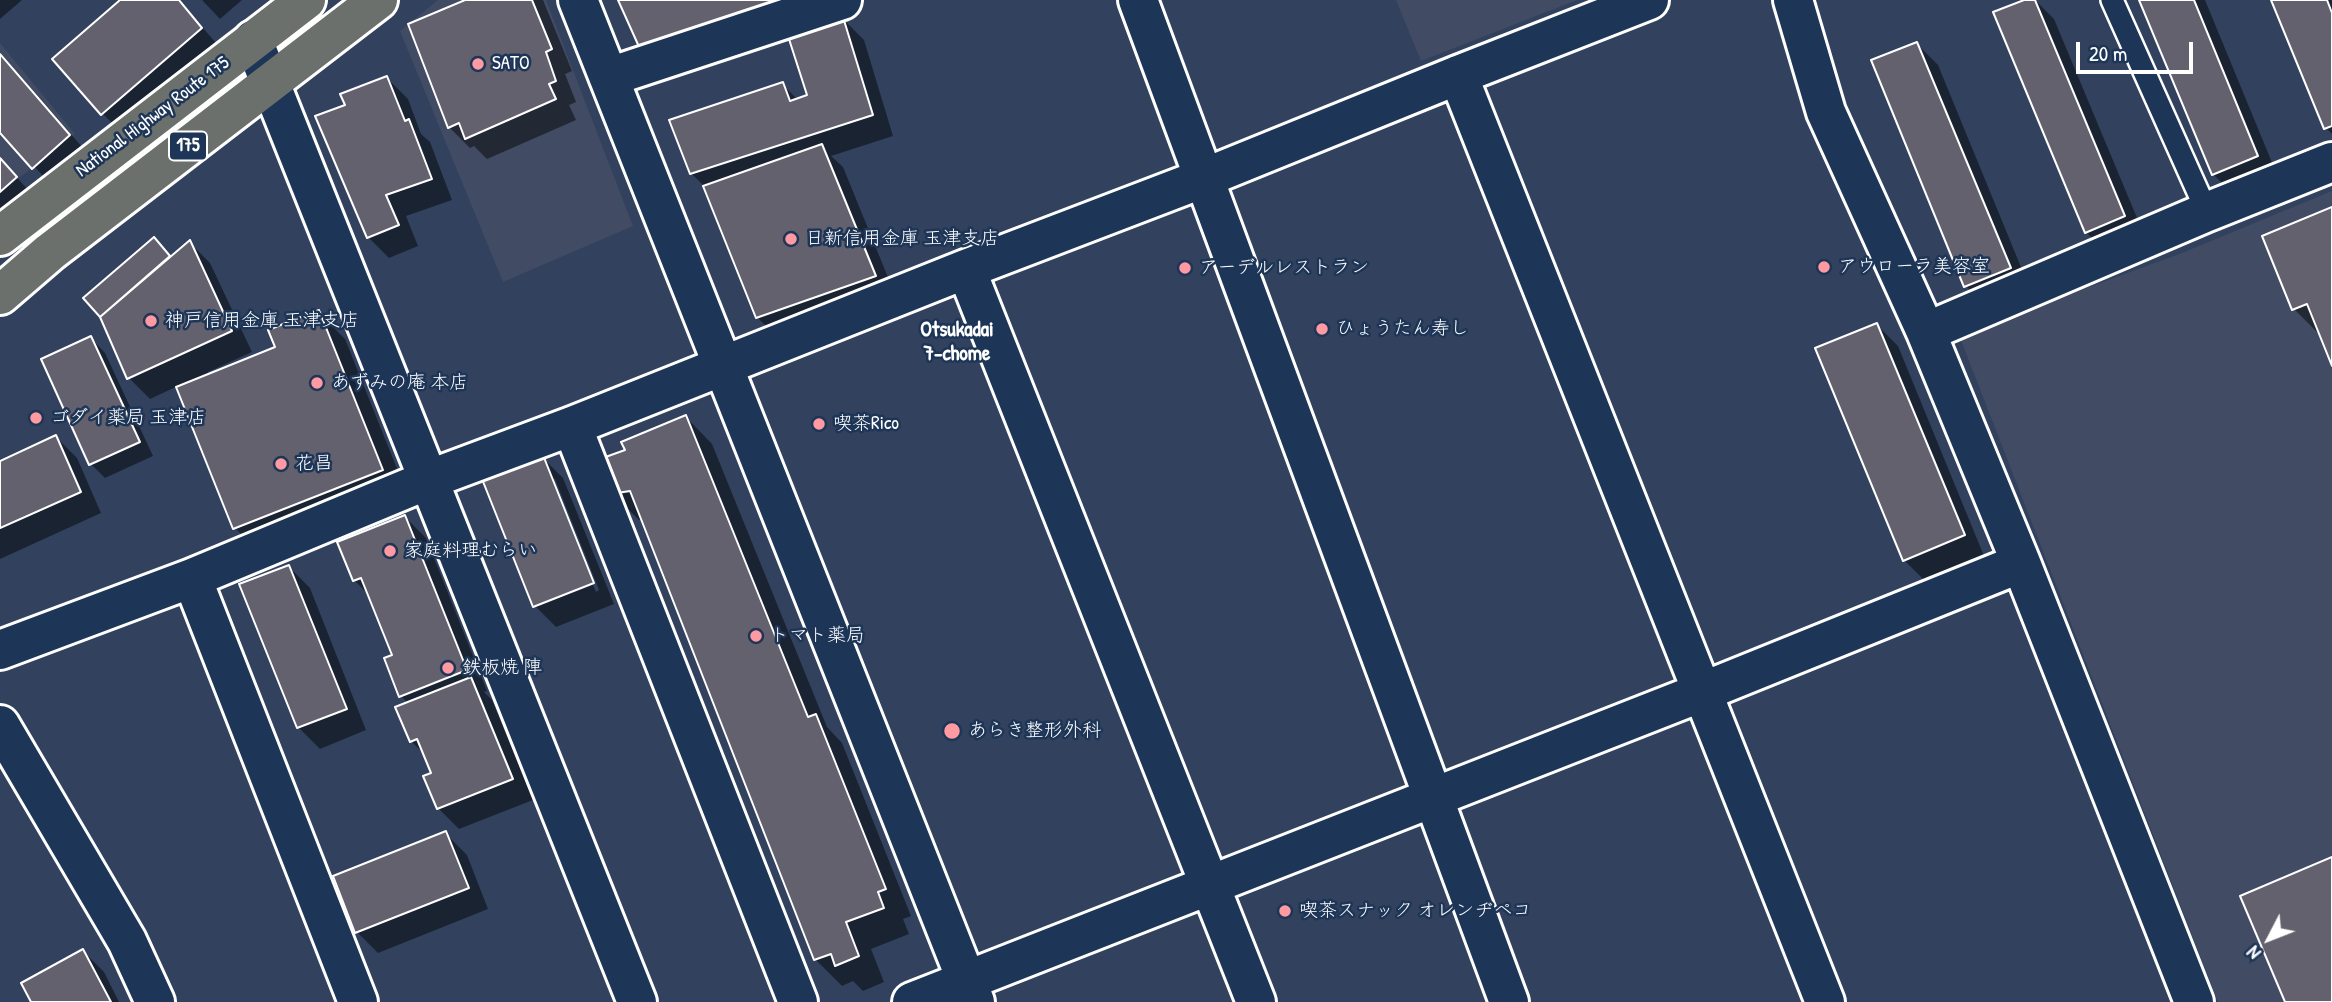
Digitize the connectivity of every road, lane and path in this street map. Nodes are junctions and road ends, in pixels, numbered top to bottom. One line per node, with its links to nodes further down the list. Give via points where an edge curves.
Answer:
1 (306, 0): 9 (highway, National Highway Route 175 / 175)
2 (378, 0): 12 (highway, 175)
3 (578, 0): 11 (street)
4 (842, 0): 11 (street)
5 (1138, 0): 14 (street)
6 (1649, 0): 10 (street)
7 (1793, 0): 19 (street, via 1826,112)
8 (2112, 0): 15 (lane)
9 (253, 40): 12 (street); 16 (highway, National Highway Route 175 / 175)
10 (1458, 75): 14 (street); 26 (street)
11 (609, 77): 20 (street)
12 (271, 82): 18 (highway, 175); 22 (street)
13 (2332, 162): 15 (street)
14 (1204, 178): 17 (street); 28 (street)
15 (2207, 212): 19 (street)
16 (0, 236)
17 (966, 269): 20 (street); 29 (street)
18 (0, 295)
19 (1926, 332): 23 (street)
20 (723, 366): 21 (street); 30 (street)
21 (572, 426): 22 (street); 34 (street)
22 (430, 479): 24 (street); 33 (street)
23 (2021, 563): 26 (street); 39 (street)
24 (192, 578): 25 (street); 32 (street)
25 (0, 650)
26 (1702, 692): 28 (street); 38 (street)
27 (0, 725): 31 (street, via 127,941)
28 (1434, 798): 29 (street); 37 (street)
29 (1211, 884): 30 (street); 36 (street)
30 (970, 991): 35 (street)
31 (155, 1002)
32 (358, 1002)
33 (637, 1002)
34 (798, 1002)
35 (912, 1002)
36 (1256, 1002)
37 (1509, 1002)
38 (1825, 1002)
39 (2194, 1002)

